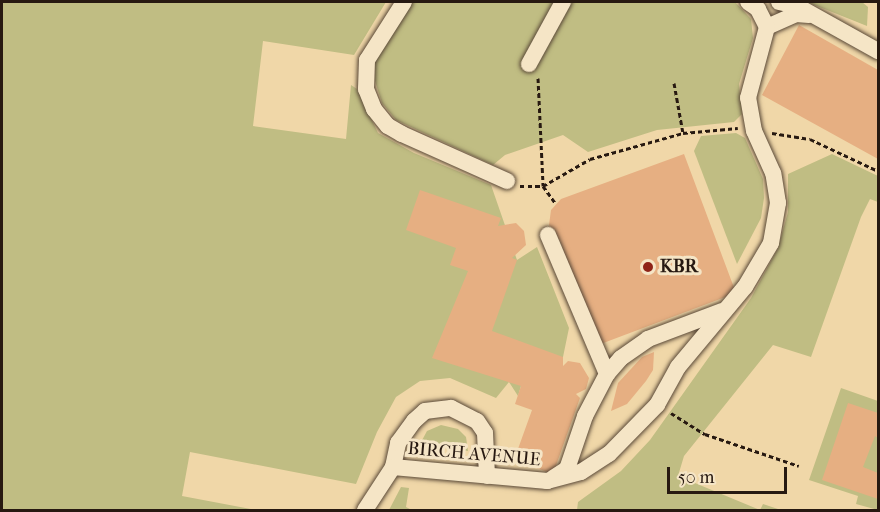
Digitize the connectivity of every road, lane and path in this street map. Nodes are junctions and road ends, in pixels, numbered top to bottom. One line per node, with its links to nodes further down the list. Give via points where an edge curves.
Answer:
1 (404, 2): 13 (lane, via 367,60 366,89 374,109 388,126 402,134)
2 (563, 2): 8 (lane)
3 (748, 2): 6 (lane, via 758,9)
4 (779, 2): 5 (lane)
5 (810, 15): 6 (lane, via 796,14); 7 (lane)
6 (767, 27): 10 (lane, BIRCH AVENUE, via 748,98)
7 (879, 51)
8 (533, 69): 14 (path)
9 (674, 83): 11 (path)
10 (754, 131): 11 (path, via 733,127); 12 (path, via 810,139); 17 (lane, BIRCH AVENUE, via 773,173 778,203 771,243 745,287)
11 (682, 133): 14 (path, via 590,159)
12 (879, 171)
13 (507, 181): 14 (path, via 525,188)
14 (543, 186): 15 (path)
15 (556, 204)
16 (548, 235): 18 (lane)
17 (724, 311): 18 (lane, via 648,339 621,358); 19 (lane, BIRCH AVENUE, via 678,367)
18 (607, 374): 23 (lane, via 585,416 567,469)
19 (657, 405): 20 (path, via 705,434); 23 (lane, BIRCH AVENUE, via 609,454 581,472)
20 (799, 466)
21 (393, 467): 22 (lane, BIRCH AVENUE); 22 (lane, via 398,443 414,421 425,411 452,408 477,421 484,433); 24 (lane, BIRCH AVENUE)
22 (487, 476): 23 (lane, BIRCH AVENUE)
23 (547, 481)
24 (365, 510)

